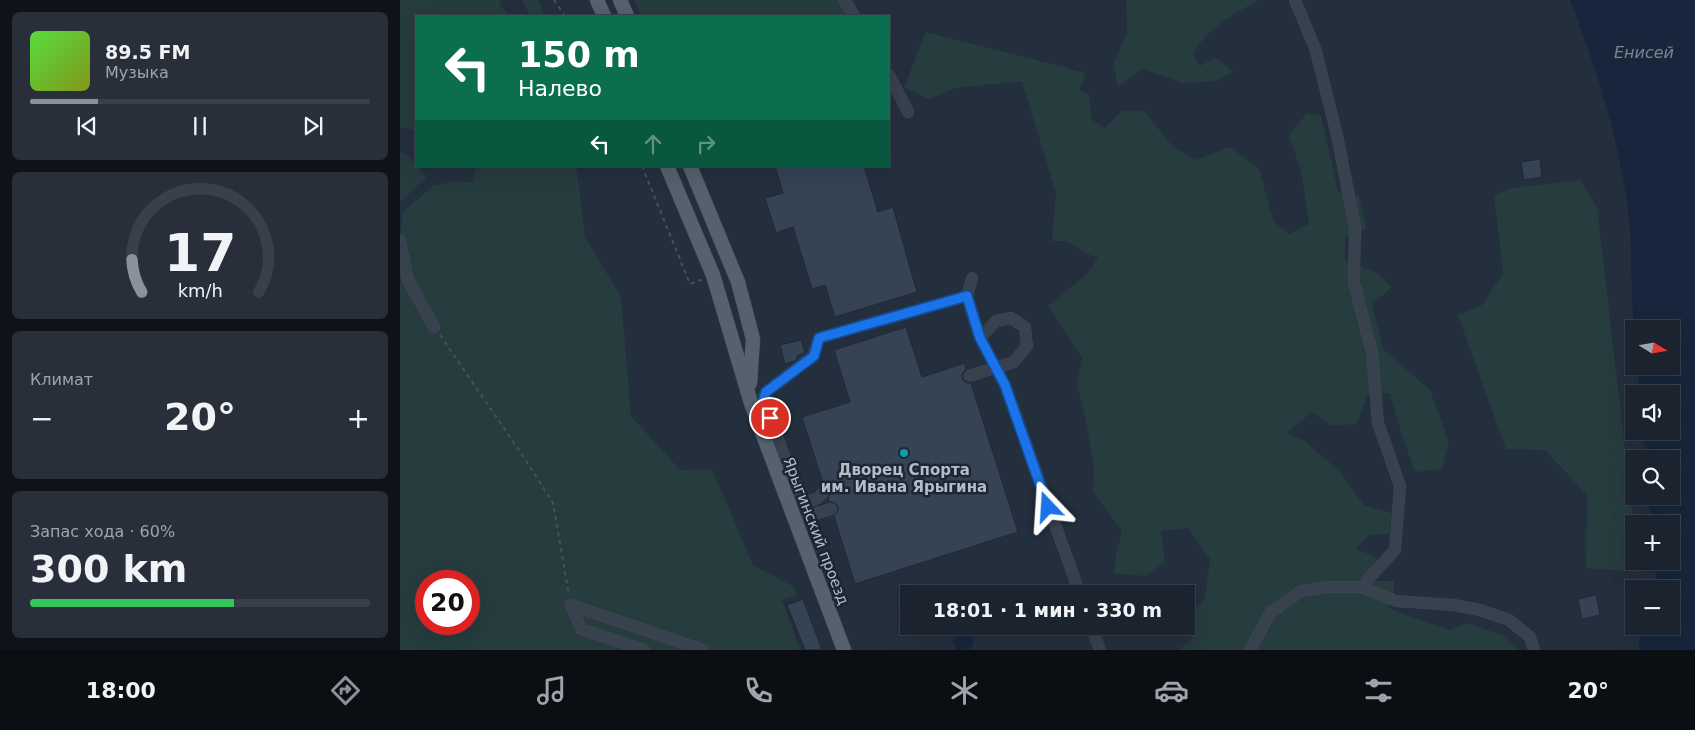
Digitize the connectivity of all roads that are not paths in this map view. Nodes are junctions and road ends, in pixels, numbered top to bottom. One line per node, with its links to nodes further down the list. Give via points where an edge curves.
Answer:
1 (597, 0): 5 (main road)
2 (620, 0): 6 (main road)
3 (844, 0): 7 (lane)
4 (1295, 0): 26 (lane, via 1316,51 1337,135 1355,228 1354,283 1372,352 1378,423 1400,486 1395,550)
5 (604, 15)
6 (626, 15)
7 (853, 15)
8 (890, 77): 9 (lane)
9 (908, 112)
10 (667, 167): 16 (main road, Ярыгинский проезд)
11 (690, 167): 15 (main road, Ярыгинский проезд)
12 (400, 241): 14 (lane)
13 (972, 278): 17 (lane)
14 (404, 279): 18 (lane)
15 (738, 282): 16 (main road); 21 (main road, Ярыгинский проезд, via 753,338)
16 (718, 289): 21 (main road, Ярыгинский проезд)
17 (967, 296): 19 (lane); 22 (lane, via 819,338 814,356 766,392 763,402 801,498 812,501 820,498)
18 (434, 327)
19 (980, 338): 20 (lane, bridge, via 996,321 1011,318 1024,327 1027,346 1014,362); 25 (lane, via 1005,385)
20 (969, 376)
21 (750, 394): 30 (main road, Ярыгинский проезд)
22 (825, 490)
23 (831, 509): 24 (lane)
24 (807, 516)
25 (1077, 585)
26 (1360, 587): 32 (lane, via 1301,591 1271,612); 33 (lane, via 1396,601 1454,605 1509,620 1530,638)
27 (1094, 635): 31 (lane)
28 (644, 650): 29 (lane, via 581,629 571,605)
29 (703, 650)
30 (844, 650)
31 (1100, 650)
32 (1250, 650)
33 (1534, 650)

